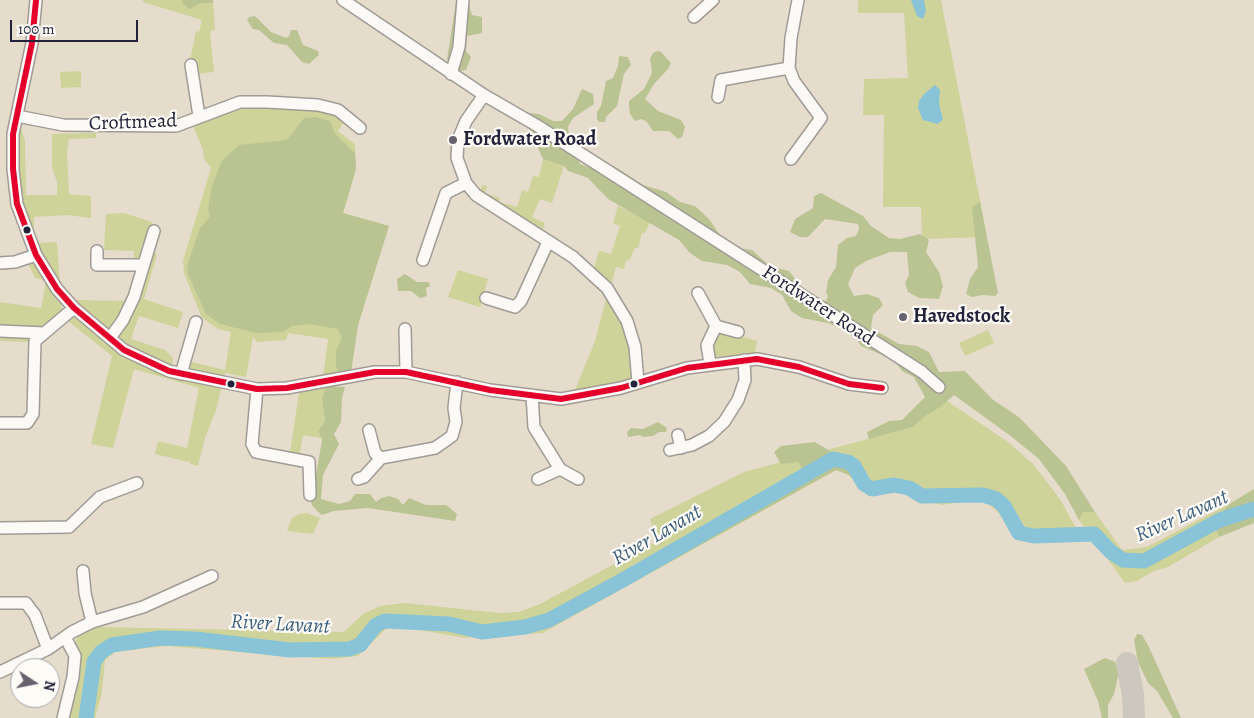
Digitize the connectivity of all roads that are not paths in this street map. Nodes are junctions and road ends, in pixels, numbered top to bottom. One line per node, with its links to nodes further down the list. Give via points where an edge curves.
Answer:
1 (36, 0): 12 (street, via 32,43)
2 (343, 0): 9 (street, Fordwater Road)
3 (463, 0): 9 (street, via 460,47)
4 (712, 0): 6 (street)
5 (798, 0): 8 (street, via 791,38)
6 (694, 17)
7 (191, 65): 13 (street)
8 (790, 68): 11 (street, via 721,80); 15 (street, via 794,81 821,118)
9 (451, 74): 10 (street, Fordwater Road)
10 (484, 95): 16 (street, via 466,121 458,140 457,158); 40 (street, Fordwater Road, via 922,372)
11 (718, 97)
12 (17, 116): 13 (street, Croftmead, via 63,125 176,126); 20 (street, via 13,134 17,204)
13 (199, 116): 14 (street, Croftmead, via 240,102 318,104 338,110)
14 (360, 128)
15 (791, 159)
16 (466, 183): 18 (street, via 476,195); 21 (street, via 446,193)
17 (154, 230): 23 (street)
18 (548, 242): 25 (street, via 521,301 515,307); 39 (street, via 572,257 607,288 627,321 635,347)
19 (97, 250): 23 (street, via 97,265)
20 (36, 255): 22 (street); 26 (street, via 57,289)
21 (423, 260)
22 (0, 263)
23 (143, 265): 33 (street, via 124,320)
24 (698, 293): 28 (street)
25 (486, 298)
26 (74, 308): 32 (street); 33 (street)
27 (196, 322): 37 (street)
28 (716, 326): 31 (street); 35 (street, via 707,345)
29 (405, 329): 36 (street, via 411,341)
30 (0, 331): 32 (street)
31 (738, 332)
32 (44, 333): 44 (street, via 35,341 33,414 27,423)
33 (110, 338): 37 (street, via 124,350)
34 (744, 360): 35 (street); 41 (street, via 800,367 849,384); 46 (street, via 745,380 738,400 724,422 709,436 675,449)
35 (710, 363): 39 (street)
36 (406, 372): 38 (street); 42 (street, via 375,372 287,388)
37 (181, 374): 42 (street)
38 (456, 382): 43 (street); 47 (street, via 456,422 452,436 435,448)
39 (638, 382): 43 (street, via 561,399)
40 (939, 387)
41 (882, 388)
42 (257, 389): 53 (street, via 252,444 256,452 309,462)
43 (532, 395): 48 (street, via 534,427)
44 (0, 423)
45 (369, 430): 47 (street, via 375,453)
46 (678, 434)
47 (381, 458): 49 (street, via 364,477)
48 (560, 469): 50 (street); 51 (street)
49 (358, 479)
50 (538, 479)
51 (578, 479)
52 (137, 483): 54 (street, via 100,497 69,527)
53 (310, 494)
54 (0, 528)
55 (83, 571): 58 (street)
56 (212, 576): 58 (street, via 143,607)
57 (0, 604): 60 (street, via 26,602 35,615)
58 (92, 622): 59 (street)
59 (65, 637): 60 (street); 62 (street, via 75,656 74,677)
60 (48, 649): 61 (street)
61 (0, 672)
62 (63, 718)

